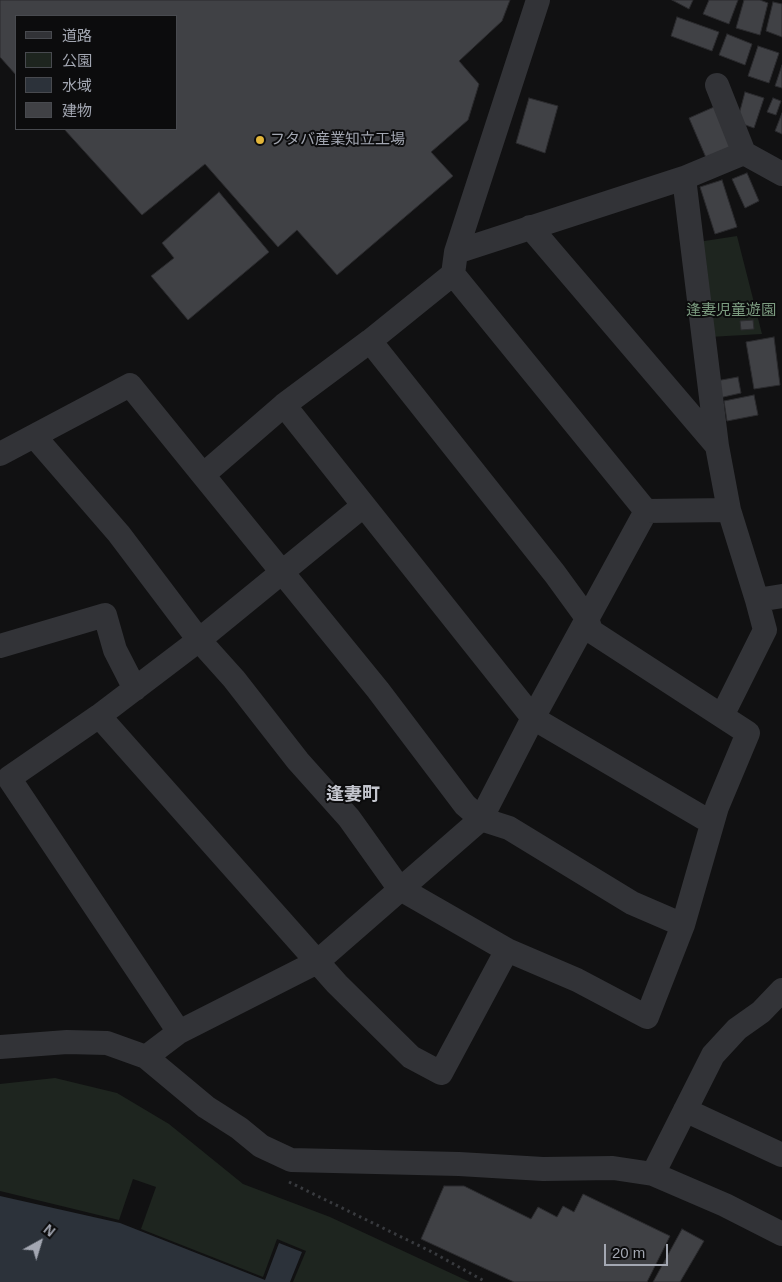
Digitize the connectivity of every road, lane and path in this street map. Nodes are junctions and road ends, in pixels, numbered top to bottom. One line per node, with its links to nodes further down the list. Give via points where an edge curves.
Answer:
1 (538, 0): 7 (street)
2 (717, 85): 3 (street)
3 (744, 153): 4 (street); 5 (street)
4 (782, 174)
5 (684, 178): 6 (street); 11 (street)
6 (530, 227): 7 (street); 11 (street)
7 (455, 263): 8 (street); 16 (street)
8 (370, 341): 9 (street); 20 (street)
9 (284, 405): 13 (street); 14 (street)
10 (35, 436): 12 (street); 13 (street, via 130,385); 21 (street, via 119,534)
11 (717, 446): 15 (street)
12 (0, 454)
13 (203, 475): 17 (street)
14 (363, 506): 17 (street); 26 (street)
15 (729, 510): 16 (street); 19 (street)
16 (646, 511): 20 (street)
17 (281, 571): 21 (street); 28 (street, via 465,804)
18 (782, 596): 19 (street)
19 (757, 600): 25 (street, via 765,630)
20 (587, 618): 25 (street, via 591,631); 26 (street)
21 (199, 640): 23 (street); 30 (street, via 349,818)
22 (0, 646): 23 (street, via 105,615 115,650)
23 (135, 689): 24 (street)
24 (99, 716): 27 (street); 33 (street)
25 (722, 716): 29 (street, via 748,733)
26 (532, 718): 28 (street); 29 (street)
27 (4, 770): 35 (street)
28 (481, 819): 30 (street); 31 (street, via 510,828 632,903)
29 (712, 823): 31 (street)
30 (399, 888): 32 (street); 33 (street)
31 (683, 925): 32 (street, via 647,1017 577,980)
32 (507, 950): 33 (street, via 441,1073 411,1057)
33 (317, 962): 35 (street)
34 (782, 990): 38 (street, via 761,1012 737,1029 714,1056)
35 (178, 1032): 37 (street)
36 (0, 1047): 37 (street, via 107,1043)
37 (146, 1057): 40 (street, via 206,1107 261,1146 291,1160 543,1169 612,1168)
38 (685, 1110): 39 (street); 40 (street)
39 (782, 1155)
40 (653, 1174): 42 (street)
41 (285, 1177): 43 (path, via 290,1185 432,1252)
42 (782, 1234)
43 (486, 1282)

